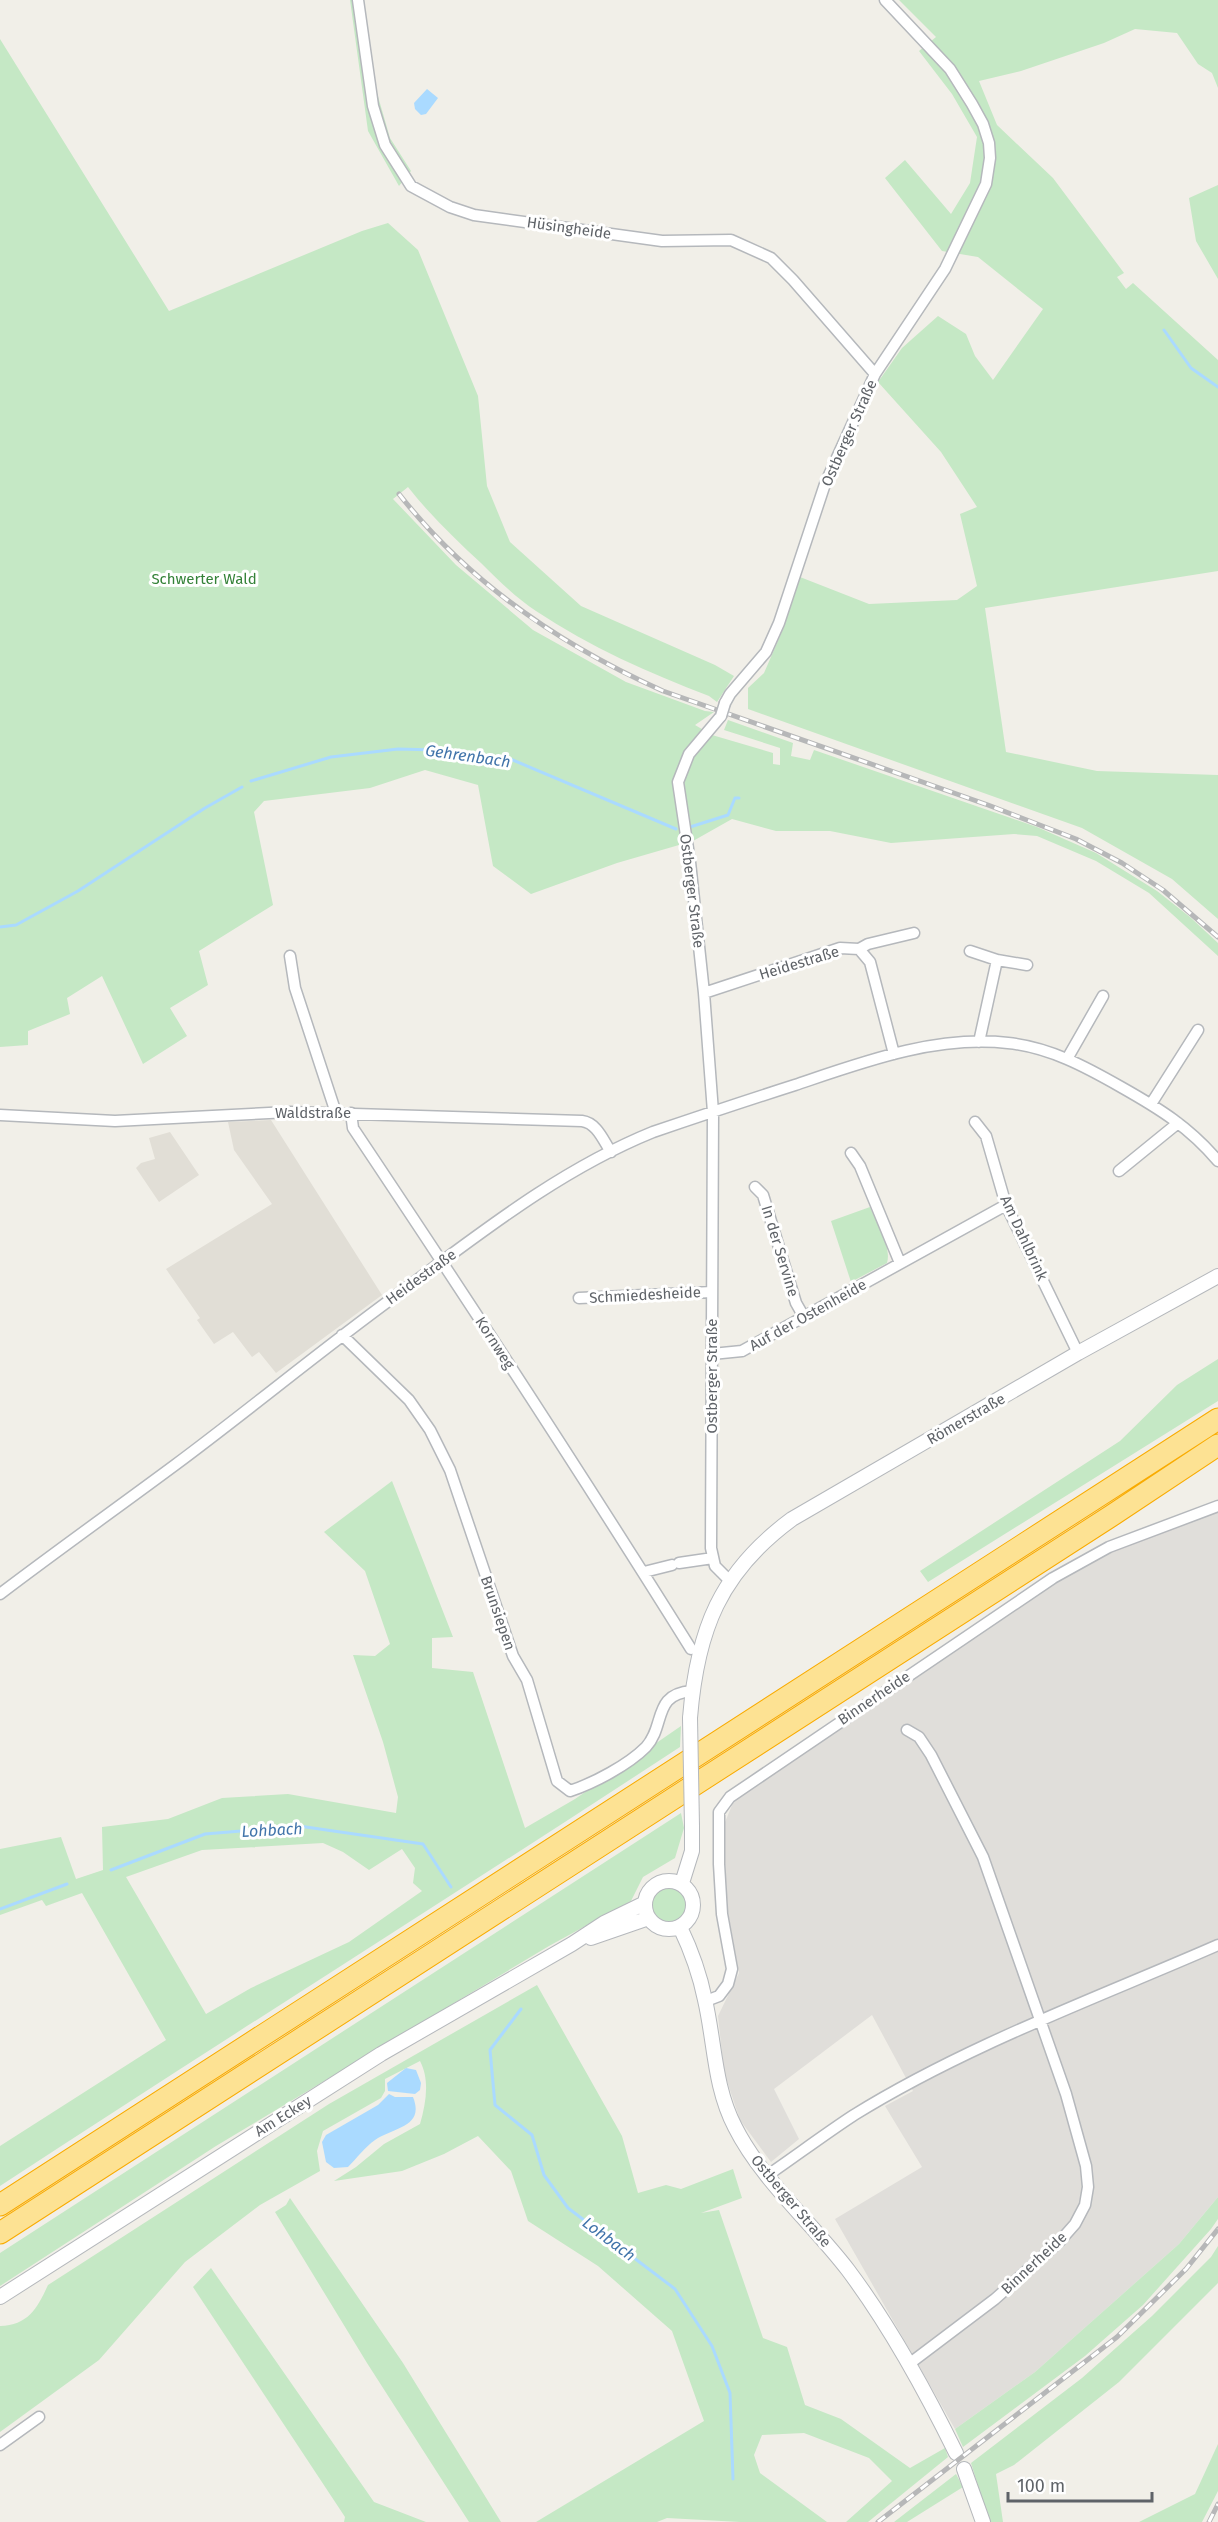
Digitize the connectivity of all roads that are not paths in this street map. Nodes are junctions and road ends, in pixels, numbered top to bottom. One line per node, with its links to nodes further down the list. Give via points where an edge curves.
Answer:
1 (358, 0): 3 (street, Hüsingheide, via 373,106 385,145 411,186 474,215 662,241 731,240 771,258)
2 (885, 0): 3 (street, Ostberger Straße, via 956,78 983,124 990,158 986,184 945,268)
3 (875, 374): 10 (street, Ostberger Straße, bridge, via 825,484 766,652 730,694 721,716 689,754 678,783)
4 (914, 933): 5 (street, Heidestraße)
5 (859, 949): 10 (street, Heidestraße, via 840,948); 14 (street, Heidestraße, via 870,962)
6 (970, 951): 8 (street)
7 (290, 956): 18 (street, via 295,988)
8 (997, 960): 9 (street); 13 (street)
9 (1027, 965)
10 (704, 993): 17 (street, Ostberger Straße)
11 (1103, 996): 15 (street)
12 (1198, 1030): 16 (street)
13 (979, 1042): 14 (street, Heidestraße); 15 (street, Heidestraße, via 1009,1043)
14 (894, 1054): 17 (street, Heidestraße)
15 (1067, 1059): 16 (street, Heidestraße)
16 (1151, 1104): 22 (street, Heidestraße)
17 (713, 1112): 23 (street, Heidestraße, via 653,1132); 32 (street, Ostberger Straße)
18 (336, 1113): 19 (street, Waldstraße); 20 (street, Waldstraße, via 115,1121)
19 (351, 1113): 23 (street, Waldstraße, via 589,1122); 29 (street, Kornweg, via 353,1128)
20 (0, 1114)
21 (975, 1122): 28 (street, Am Dahlbrink, via 986,1136)
22 (1178, 1123): 25 (street, Heidestraße, via 1194,1134); 26 (street)
23 (611, 1152): 29 (street, Heidestraße, via 533,1195)
24 (851, 1153): 30 (street)
25 (1218, 1161)
26 (1119, 1171)
27 (755, 1187): 34 (street, In der Servine, via 762,1195 796,1303)
28 (1006, 1205): 30 (street, Auf der Ostenheide); 36 (street, Am Dahlbrink)
29 (442, 1261): 35 (street, Heidestraße); 42 (street, Kornweg)
30 (900, 1263): 34 (street, Auf der Ostenheide)
31 (1218, 1276): 36 (street, Römerstraße)
32 (712, 1292): 33 (street, Schmiedesheide); 37 (street, Ostberger Straße)
33 (579, 1298)
34 (804, 1317): 37 (street, Auf der Ostenheide, via 742,1351)
35 (342, 1335): 44 (street, Heidestraße, via 177,1464); 46 (street, Brunsiepen, via 416,1410 450,1470 513,1656 527,1680 557,1780 570,1791 588,1785 635,1755 650,1741 667,1701)
36 (1078, 1353): 43 (street, Römerstraße, via 792,1519 764,1542)
37 (712, 1354): 41 (street, Ostberger Straße)
38 (1218, 1419): 57 (highway)
39 (1218, 1445): 58 (highway)
40 (1218, 1506): 54 (street, Binnerheide, via 1109,1547 1053,1578 730,1797 719,1812 719,1853 722,1914 732,1969 719,1996)
41 (713, 1558): 42 (street); 43 (street)
42 (644, 1572): 45 (street, Kornweg)
43 (729, 1581): 46 (street, via 698,1655)
44 (0, 1594)
45 (691, 1649)
46 (692, 1691): 48 (street, bridge, via 692,1851)
47 (907, 1730): 55 (street, Binnerheide, via 918,1737 931,1755 976,1839)
48 (682, 1883): 49 (street, via 658,1883); 51 (street, via 694,1905)
49 (645, 1903): 50 (street); 52 (street, Am Eckey)
50 (649, 1918): 51 (street, via 660,1927); 52 (street, Am Eckey)
51 (681, 1927): 54 (street, Ostberger Straße)
52 (572, 1944): 59 (street, Am Eckey, via 381,2054)
53 (1218, 1945): 55 (street)
54 (706, 2001): 56 (street, Ostberger Straße, via 726,2107 742,2140)
55 (1035, 2024): 56 (street, via 942,2067 855,2115); 60 (street, Binnerheide, via 1066,2094 1086,2166 1085,2205 1060,2241 995,2299)
56 (768, 2175): 60 (street, Ostberger Straße, via 848,2270)
57 (0, 2205)
58 (0, 2233)
59 (0, 2297)
60 (909, 2364): 63 (street, Ostberger Straße)
61 (39, 2416): 62 (street)
62 (0, 2445)
63 (956, 2453)
64 (964, 2469): 65 (street)
65 (983, 2522)

